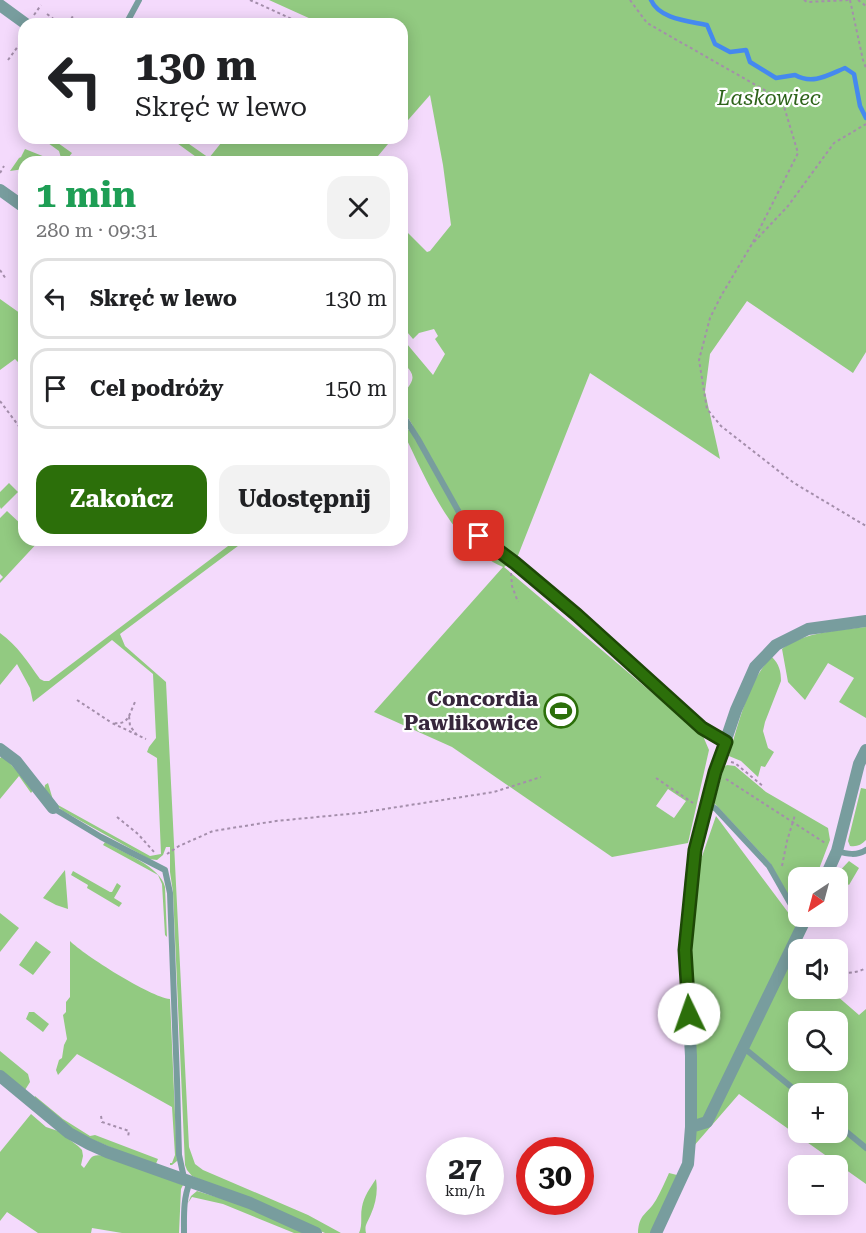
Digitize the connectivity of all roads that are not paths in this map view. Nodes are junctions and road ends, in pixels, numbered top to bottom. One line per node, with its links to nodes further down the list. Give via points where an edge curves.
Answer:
1 (139, 0): 4 (lane)
2 (0, 5): 3 (street)
3 (23, 18)
4 (129, 18)
5 (0, 190): 6 (street)
6 (18, 203)
7 (408, 424): 9 (lane, via 469,526 577,615 702,728)
8 (866, 621): 9 (street, via 808,629 776,645 755,667)
9 (726, 742): 13 (street)
10 (0, 749): 14 (street, via 16,761)
11 (866, 750): 12 (street, via 859,764)
12 (862, 777): 16 (street)
13 (707, 803): 18 (lane, via 768,866); 23 (street, via 695,850 685,950)
14 (53, 808): 26 (lane, via 165,870 170,905 179,1155)
15 (866, 850): 16 (lane, via 849,855)
16 (837, 851): 17 (street)
17 (830, 867)
18 (788, 900)
19 (798, 927): 20 (street)
20 (744, 1048): 22 (lane); 23 (street, via 707,1122)
21 (0, 1076): 26 (street, via 69,1133 107,1152)
22 (788, 1084)
23 (691, 1127): 29 (street, via 688,1164)
24 (848, 1133): 25 (lane)
25 (866, 1148)
26 (187, 1180): 27 (lane); 28 (street)
27 (184, 1233)
28 (316, 1233)
29 (656, 1233)

